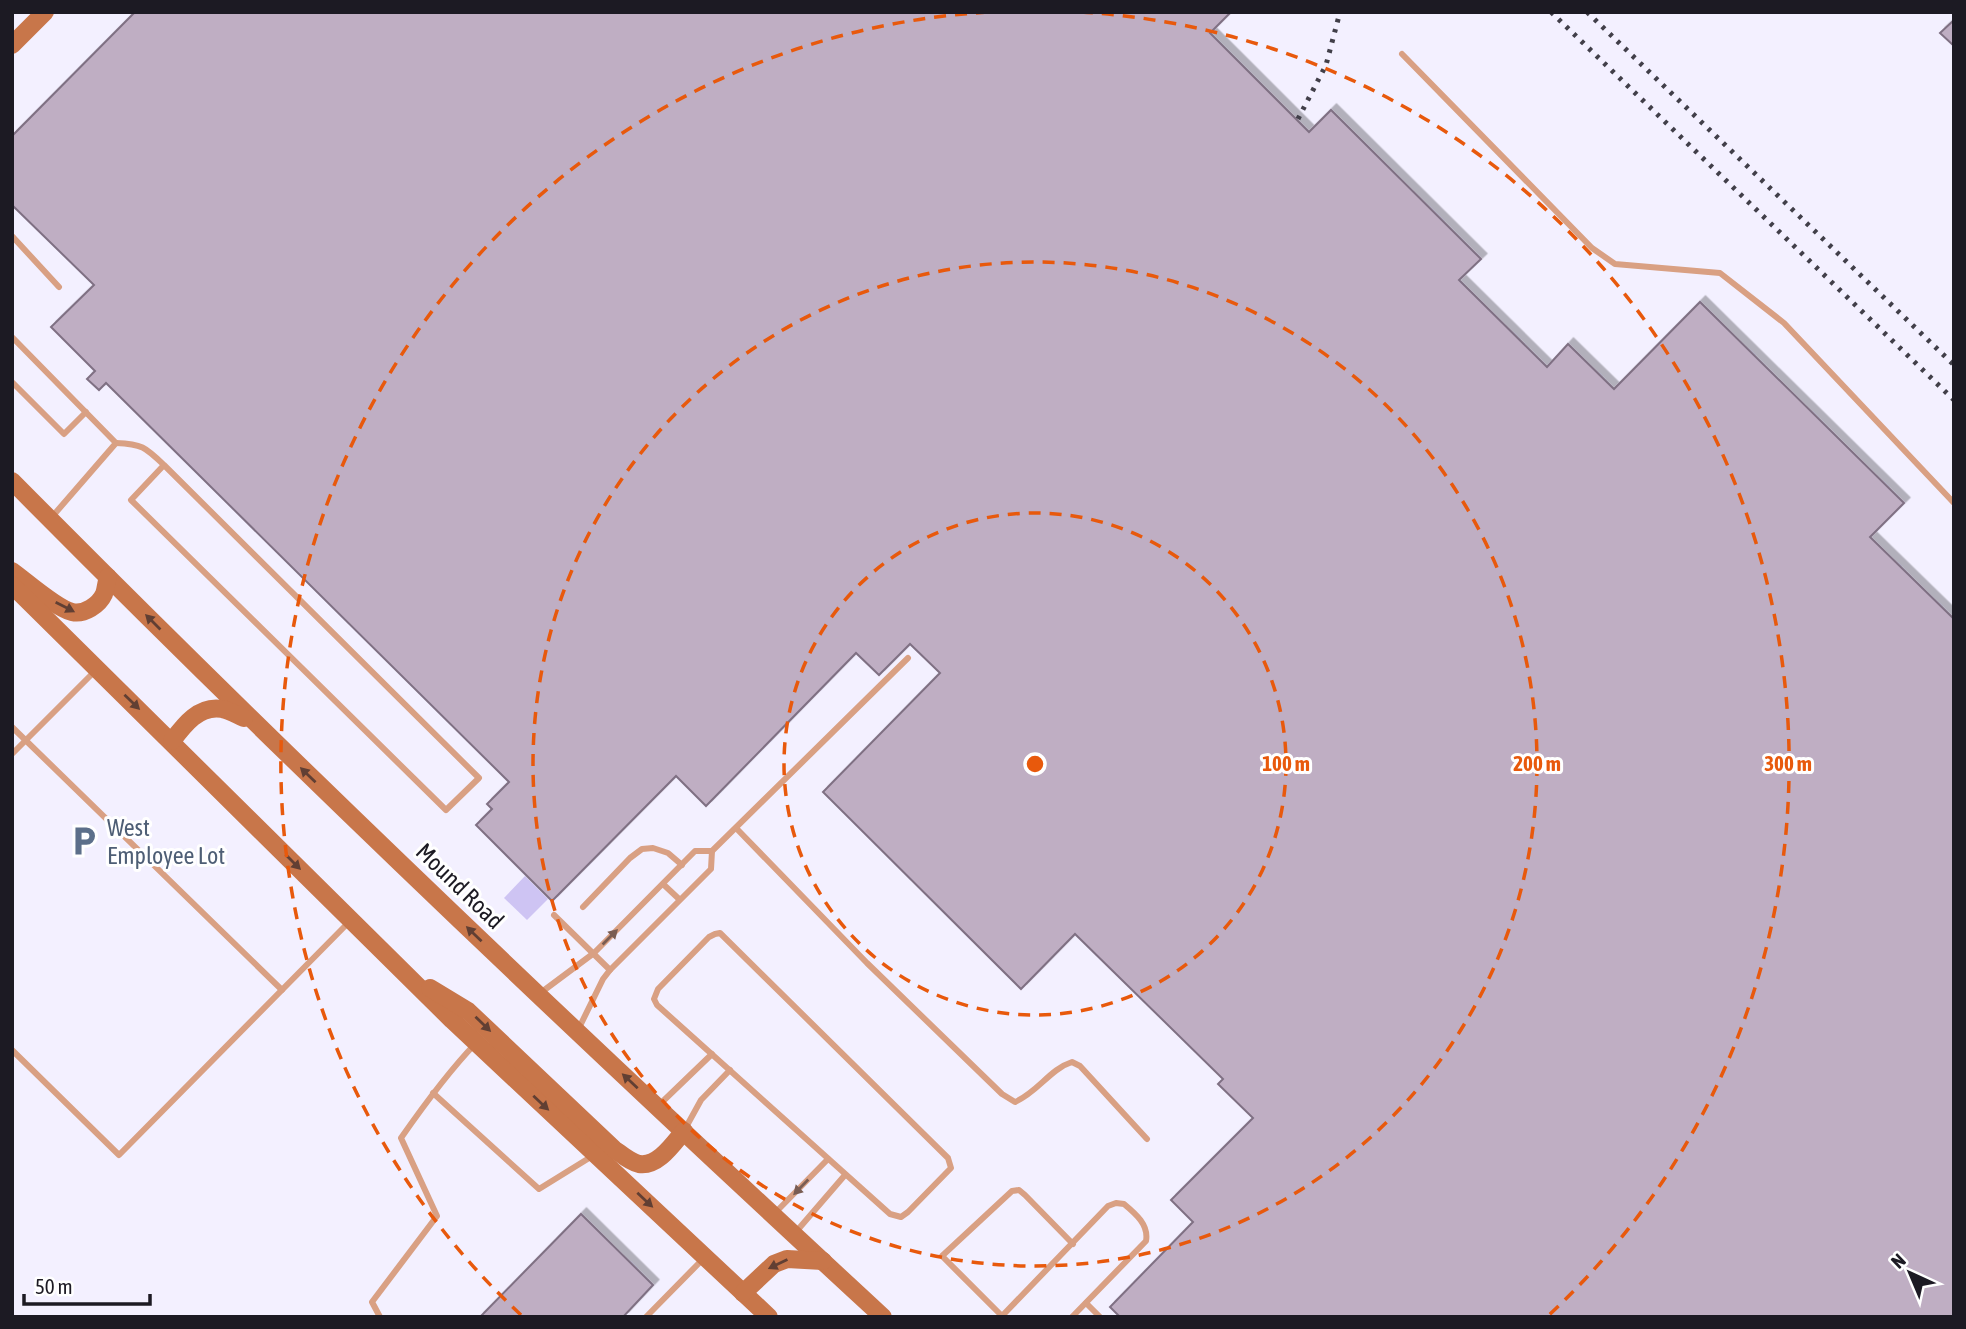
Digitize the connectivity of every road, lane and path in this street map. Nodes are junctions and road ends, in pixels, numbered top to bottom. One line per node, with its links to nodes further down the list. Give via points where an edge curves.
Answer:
1 (45, 12): 2 (main road)
2 (12, 45)
3 (1402, 54): 12 (lane, via 1592,248 1615,264 1720,273 1784,323)
4 (12, 236): 5 (lane)
5 (59, 287)
6 (12, 337): 8 (lane)
7 (12, 382): 8 (lane, via 64,434)
8 (86, 412): 9 (lane)
9 (116, 443): 10 (lane, via 146,448); 13 (lane)
10 (164, 465): 10 (lane, via 479,778 446,810 131,500)
11 (12, 481): 13 (main road, Mound Road)
12 (1954, 503)
13 (50, 519): 15 (main road, Mound Road)
14 (12, 571): 15 (main road, one-way to 15, via 76,612 99,601)
15 (107, 577): 19 (main road, Mound Road, one-way to 15)
16 (12, 585): 18 (main road)
17 (908, 658): 24 (lane)
18 (97, 668): 21 (lane); 22 (main road, one-way to 22)
19 (253, 722): 22 (main road, via 222,709 204,710 189,719); 36 (main road, Mound Road, one-way to 19)
20 (12, 727): 21 (lane)
21 (26, 740): 23 (lane); 35 (lane)
22 (172, 741): 31 (main road, one-way to 31)
23 (12, 754)
24 (736, 828): 25 (lane); 45 (lane, via 1003,1094 1015,1102 1028,1097 1072,1062)
25 (712, 851): 26 (lane, via 695,851); 28 (lane, via 711,869)
26 (682, 864): 27 (lane); 29 (lane, via 668,853 642,849)
27 (663, 884): 28 (lane); 32 (lane, one-way to 27)
28 (679, 900): 33 (lane)
29 (583, 907)
30 (554, 915): 32 (lane)
31 (351, 920): 34 (main road); 35 (lane)
32 (594, 953): 33 (lane); 36 (lane)
33 (610, 970): 37 (lane)
34 (405, 974): 38 (main road); 44 (main road, one-way to 44, via 468,1011 614,1149 636,1164 649,1164 662,1156)
35 (282, 990): 39 (lane, via 119,1155)
36 (538, 995): 37 (main road, Mound Road)
37 (577, 1032): 43 (main road, Mound Road, one-way to 37)
38 (477, 1043): 42 (lane); 46 (main road, one-way to 46)
39 (12, 1049)
40 (712, 1054): 41 (lane); 43 (lane); 48 (lane, via 654,999 658,989 709,937 720,933 948,1158 951,1168 901,1217 890,1214)
41 (730, 1070): 44 (lane, via 701,1100); 47 (lane)
42 (433, 1093): 46 (lane, via 539,1189); 57 (lane, via 401,1138 437,1216 372,1302)
43 (657, 1107): 44 (main road, Mound Road)
44 (684, 1131): 49 (main road, Mound Road)
45 (1147, 1139)
46 (596, 1153): 52 (main road, one-way to 52)
47 (828, 1159): 48 (lane); 49 (lane, one-way to 49)
48 (845, 1175): 50 (lane)
49 (773, 1215): 50 (main road, Mound Road)
50 (794, 1234): 53 (main road, Mound Road)
51 (1073, 1244): 55 (lane, via 1116,1203 1131,1210 1147,1234 1139,1249); 56 (lane); 56 (lane, via 1019,1190 1012,1191 942,1256)
52 (705, 1257): 54 (main road); 58 (lane)
53 (823, 1261): 54 (main road, one-way to 54, via 787,1259 774,1264); 60 (main road, Mound Road)
54 (743, 1293): 59 (main road)
55 (1086, 1303): 61 (lane); 62 (lane)
56 (1003, 1316)
57 (380, 1317)
58 (646, 1317)
59 (769, 1317)
60 (883, 1317)
61 (1072, 1317)
62 (1100, 1317)

